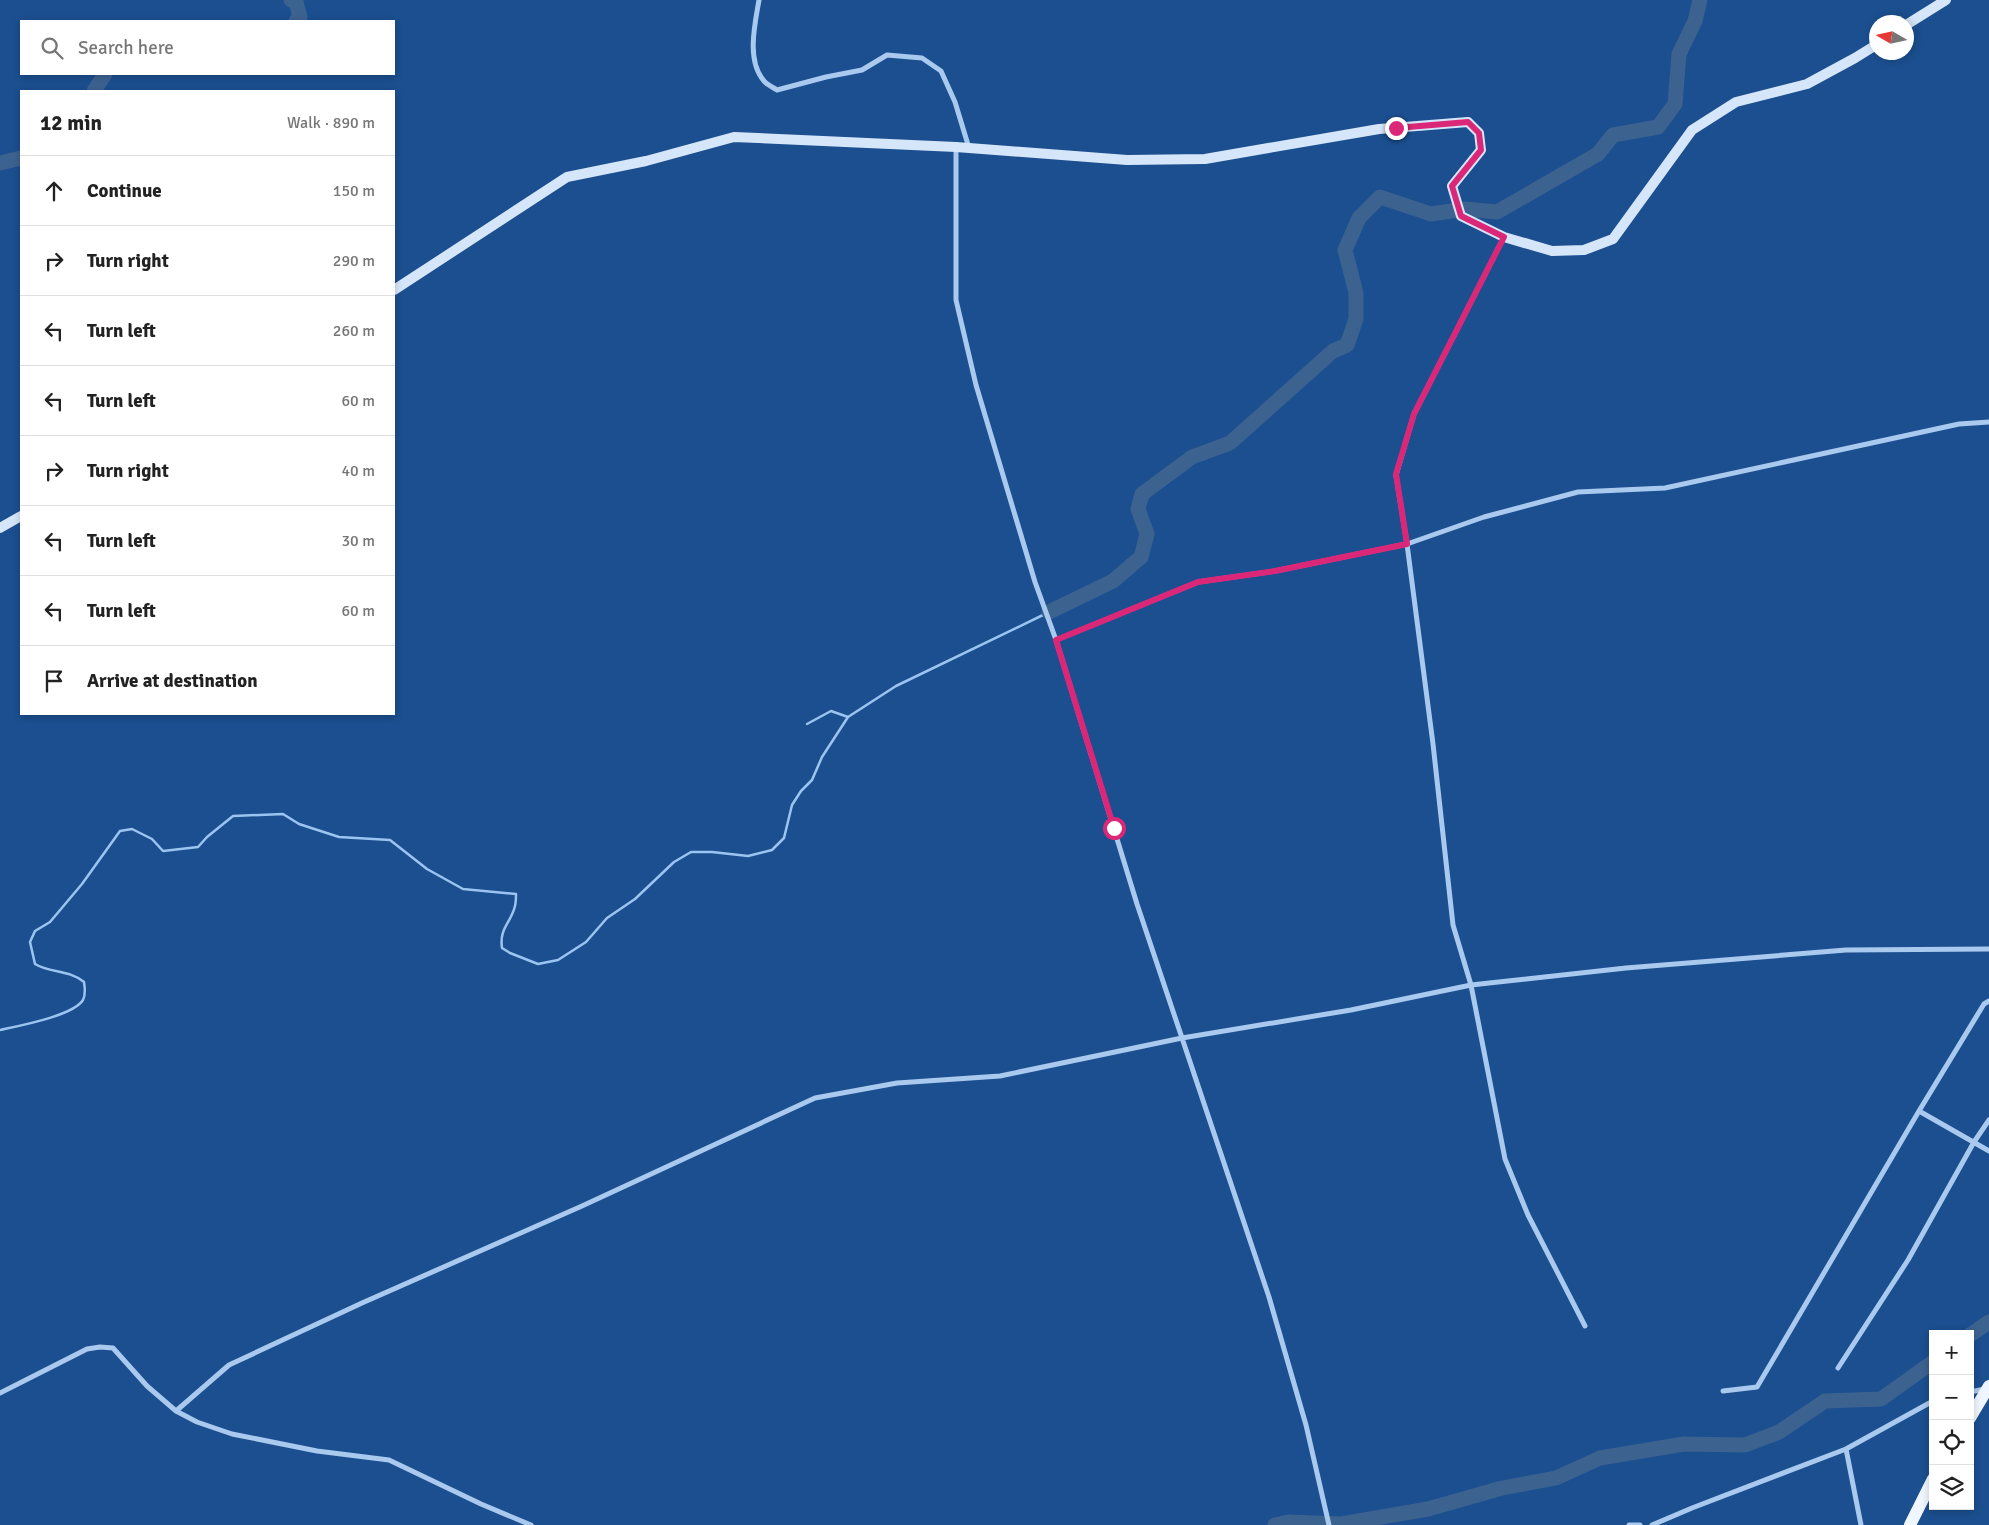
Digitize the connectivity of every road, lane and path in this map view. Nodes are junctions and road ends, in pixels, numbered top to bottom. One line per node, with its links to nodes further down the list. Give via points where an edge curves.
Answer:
1 (760, 0): 6 (street, via 754,36 756,63 764,81 777,90 862,70 887,55 922,58 941,71 955,102)
2 (1946, 0): 3 (street)
3 (1914, 20)
4 (1869, 49): 7 (street, via 1807,84 1736,102 1692,130 1613,239 1584,250 1552,251)
5 (956, 147): 6 (street); 8 (street, via 734,137 567,178); 13 (street, via 956,300 978,394)
6 (969, 148): 7 (street, via 1127,160 1204,159 1378,129 1468,122 1479,133 1481,150 1452,186 1459,212)
7 (1504, 237): 12 (street, via 1414,414 1396,474)
8 (395, 289)
9 (1989, 422): 12 (street, via 1959,424 1665,488 1578,492 1484,517)
10 (20, 517): 11 (street)
11 (0, 528)
12 (1407, 544): 13 (street, via 1275,571 1198,582); 15 (street, via 1434,744 1453,925)
13 (1056, 640): 17 (street)
14 (1989, 948): 15 (street, via 1846,950 1626,968)
15 (1471, 985): 17 (street, via 1352,1010); 22 (street, via 1505,1159 1528,1215)
16 (1989, 1001): 18 (street, via 1984,1004)
17 (1182, 1038): 29 (street, via 1000,1076 897,1083 815,1098 229,1365); 34 (street, via 1269,1298 1306,1424)
18 (1919, 1111): 20 (street); 25 (street, via 1758,1387)
19 (1989, 1120): 20 (street)
20 (1974, 1142): 21 (street); 23 (street, via 1908,1260)
21 (1989, 1151)
22 (1585, 1326)
23 (1838, 1368)
24 (1989, 1387): 26 (street); 30 (main road)
25 (1723, 1391)
26 (1974, 1391)
27 (0, 1393): 29 (street, via 87,1349 113,1348 147,1386)
28 (1929, 1403): 31 (street)
29 (176, 1411): 33 (street, via 196,1422 232,1434 317,1451 389,1460)
30 (1974, 1411)
31 (1846, 1449): 37 (street); 38 (street)
32 (1929, 1487): 39 (main road)
33 (531, 1525)
34 (1329, 1525)
35 (1629, 1525): 36 (street)
36 (1640, 1525)
37 (1652, 1525)
38 (1861, 1525)
39 (1910, 1525)

